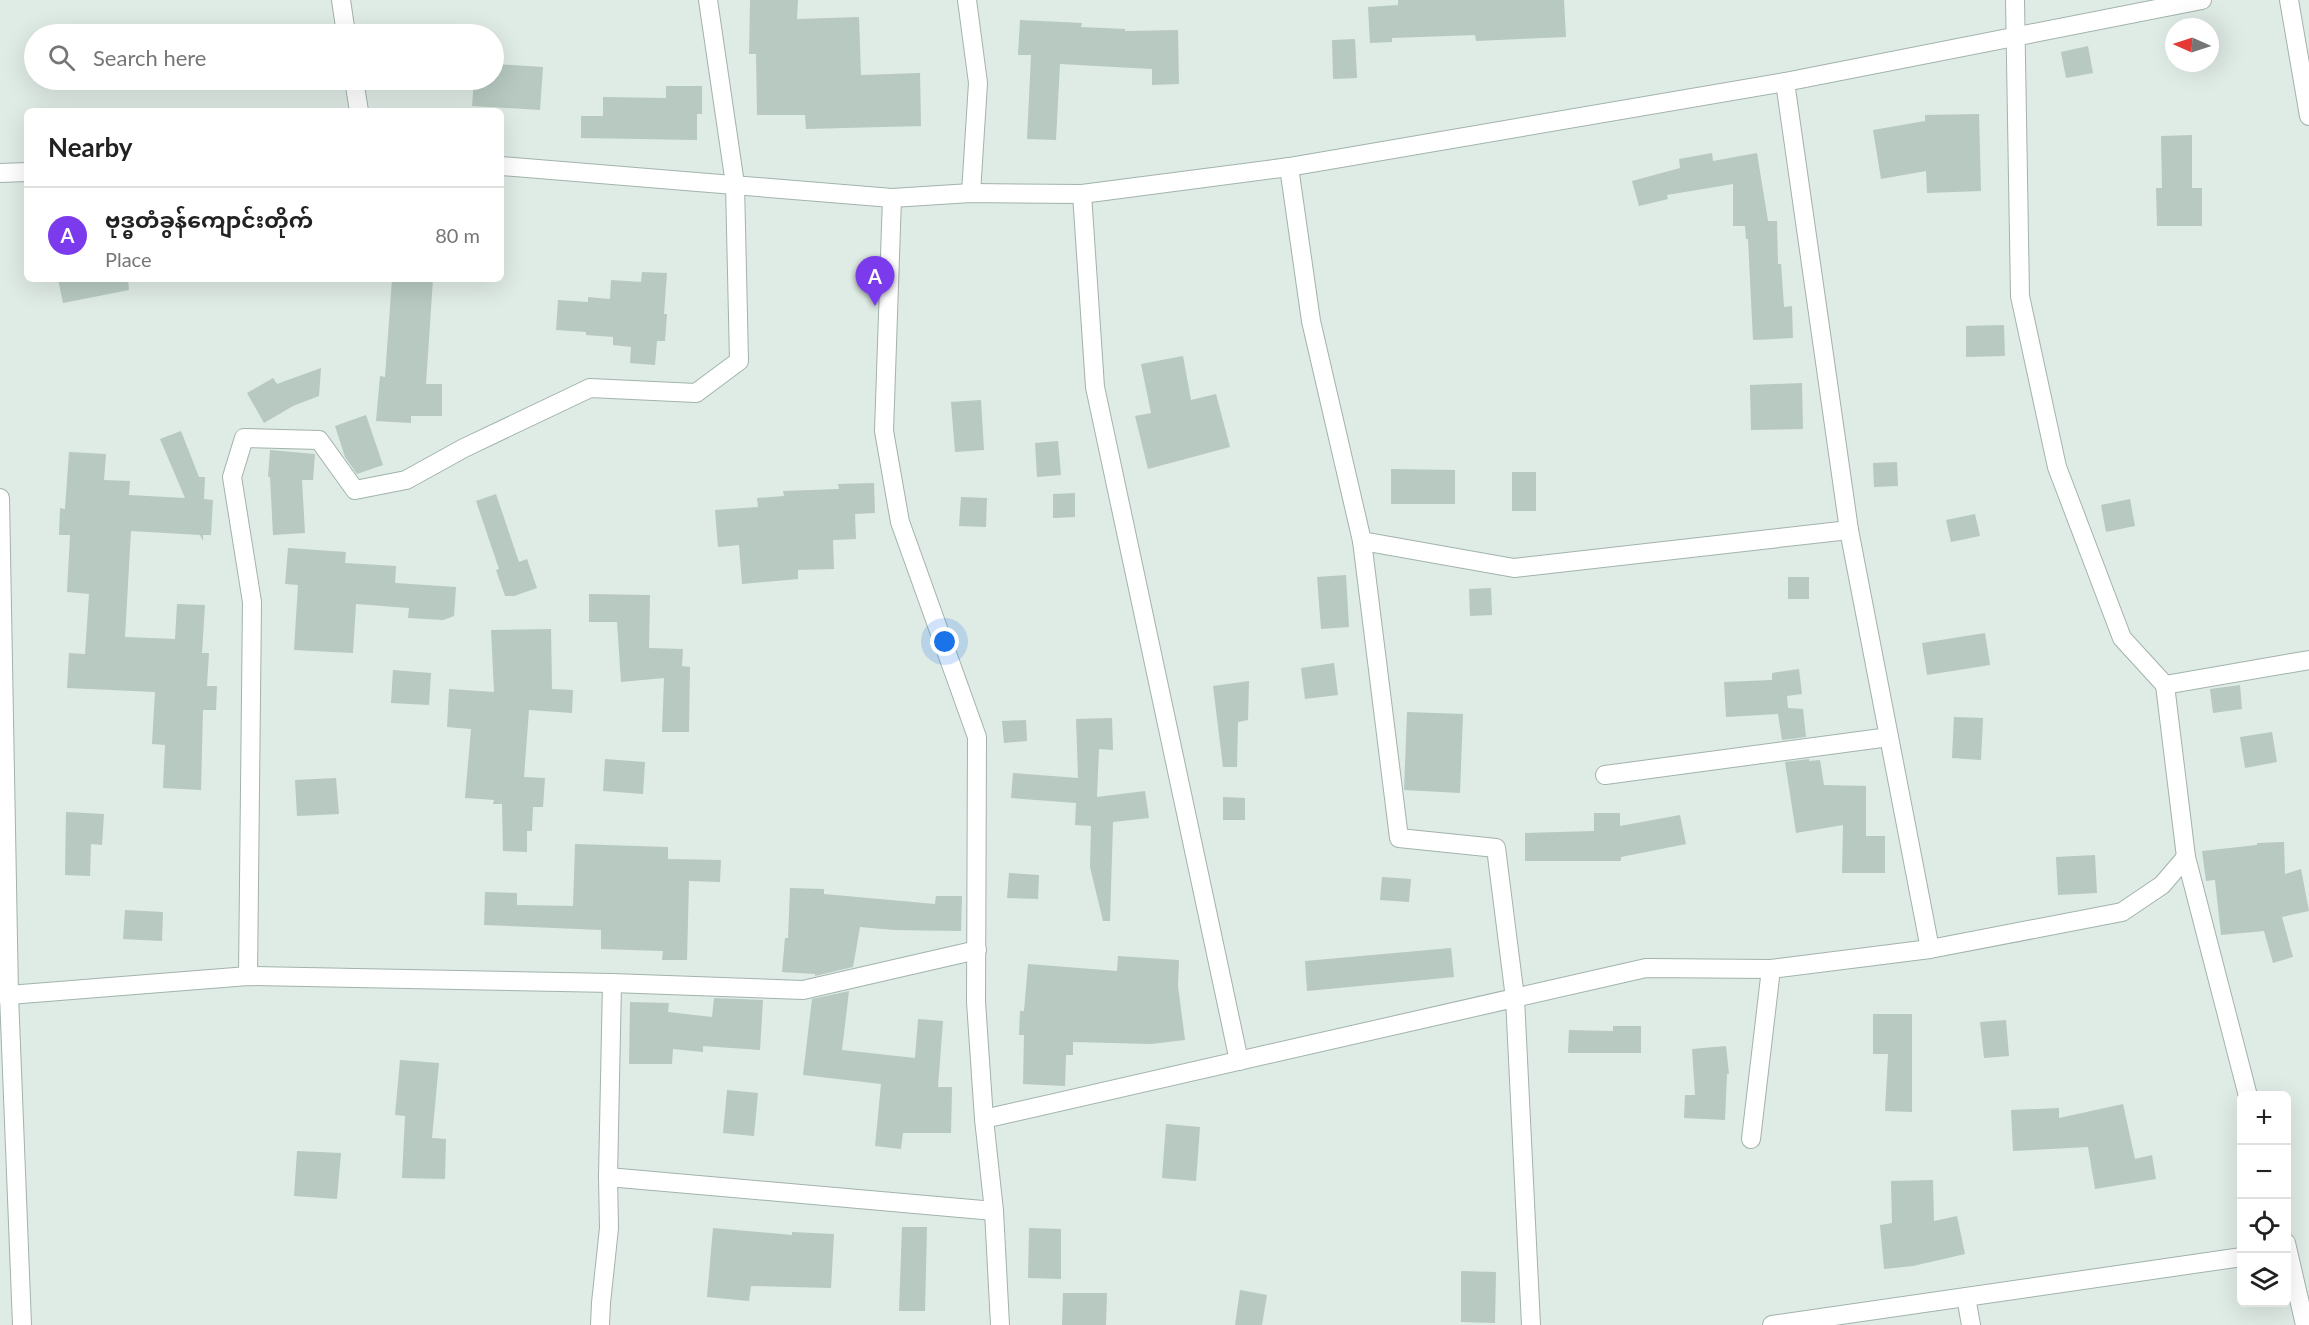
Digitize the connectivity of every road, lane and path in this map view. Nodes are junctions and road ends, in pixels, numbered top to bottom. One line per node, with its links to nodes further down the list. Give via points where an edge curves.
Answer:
1 (340, 0): 7 (street)
2 (708, 0): 17 (street)
3 (967, 0): 18 (street, via 978,83)
4 (2015, 0): 8 (street)
5 (2202, 0): 8 (street)
6 (2289, 0): 12 (street)
7 (344, 24)
8 (2016, 36): 9 (street); 25 (street, via 2020,296 2057,468 2122,638)
9 (1785, 81): 14 (street); 22 (street)
10 (356, 90): 11 (street)
11 (359, 108)
12 (2309, 116)
13 (504, 166): 17 (street)
14 (1289, 166): 19 (street); 23 (street, via 1311,321)
15 (24, 172): 16 (street)
16 (0, 173)
17 (735, 184): 20 (street); 32 (street, via 739,361 696,393 590,388 406,480 355,490 319,440 244,438 232,477 252,602)
18 (971, 193): 19 (street); 20 (street)
19 (1082, 194): 36 (street, via 1095,387)
20 (892, 198): 29 (street, via 884,431 900,522 977,737)
21 (0, 498): 34 (street)
22 (1849, 530): 23 (street, via 1514,568); 26 (street)
23 (1362, 541): 35 (street, via 1399,838 1496,848)
24 (2309, 660): 25 (street)
25 (2164, 685): 28 (street)
26 (1889, 737): 27 (street); 30 (street)
27 (1605, 775)
28 (2186, 857): 30 (street, via 2162,885 2122,912); 37 (street)
29 (977, 950): 33 (street, via 803,990); 38 (street, via 976,1002)
30 (1930, 950): 31 (street)
31 (1771, 969): 35 (street, via 1646,968); 39 (street)
32 (248, 976): 33 (street); 34 (street)
33 (612, 983): 40 (street)
34 (5, 995): 45 (street)
35 (1515, 998): 36 (street); 48 (street)
36 (1239, 1061): 38 (street)
37 (2247, 1091)
38 (984, 1119): 41 (street)
39 (1750, 1139)
40 (608, 1177): 41 (street); 46 (street, via 609,1228)
41 (994, 1211): 47 (street)
42 (2288, 1253): 51 (street)
43 (2237, 1258): 44 (street)
44 (1966, 1297): 49 (street); 50 (street)
45 (22, 1325)
46 (600, 1325)
47 (1000, 1325)
48 (1531, 1325)
49 (1772, 1325)
50 (1971, 1325)
51 (2306, 1325)

